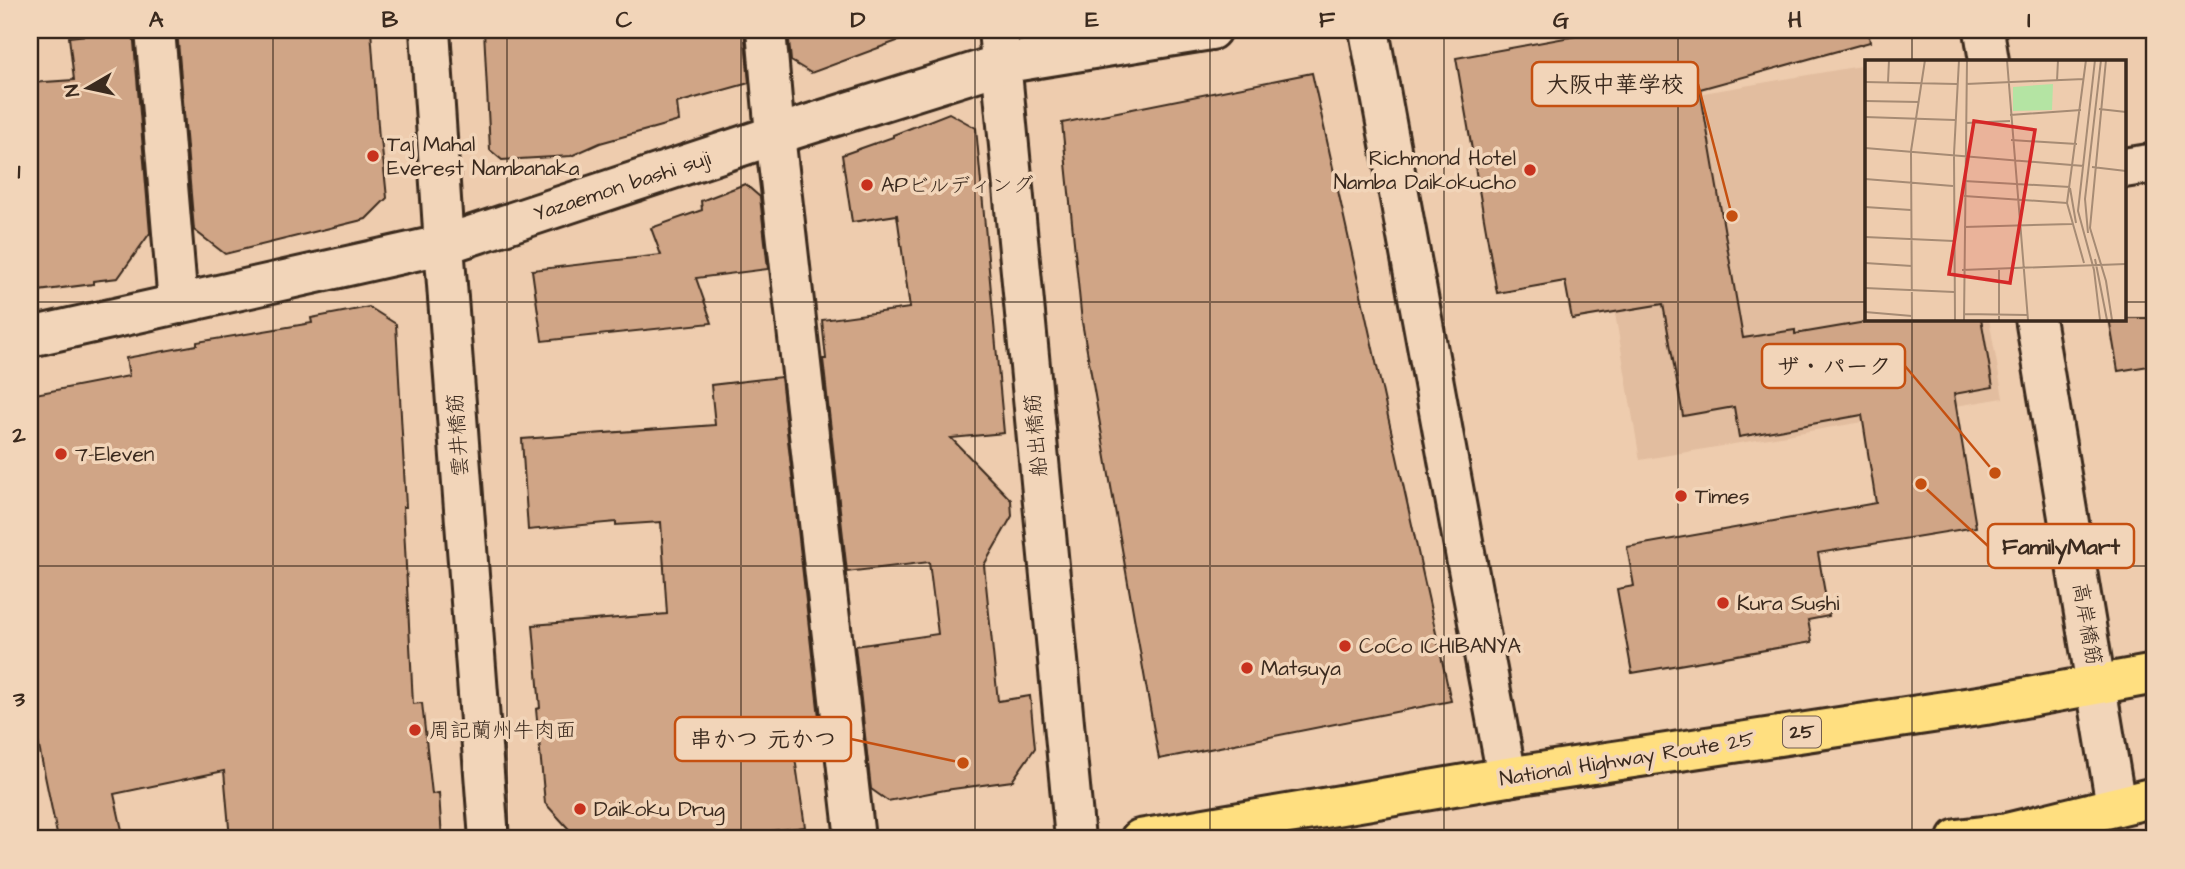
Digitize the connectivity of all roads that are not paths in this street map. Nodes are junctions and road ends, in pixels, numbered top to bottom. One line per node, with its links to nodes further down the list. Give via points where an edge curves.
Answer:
1 (155, 30): 13 (street)
2 (430, 30): 12 (street, 雲井橋筋)
3 (766, 30): 9 (street)
4 (1211, 30): 7 (street, Yazaemon bashi suji)
5 (1369, 30): 18 (street)
6 (1984, 30): 8 (street)
7 (999, 47): 9 (street, Yazaemon bashi suji); 23 (street, 船出橋筋)
8 (1989, 60)
9 (775, 135): 12 (street, Yazaemon bashi suji); 22 (street)
10 (2155, 163): 11 (street)
11 (2126, 168)
12 (444, 245): 13 (street, Yazaemon bashi suji); 21 (street, 雲井橋筋)
13 (178, 304): 15 (street, Yazaemon bashi suji)
14 (2035, 320): 17 (street, 高岸橋筋)
15 (30, 337)
16 (2155, 674): 17 (highway, National Highway Route 25 / 25)
17 (2097, 684): 18 (highway, National Highway Route 25 / 25); 20 (street, 高岸橋筋)
18 (1507, 776): 24 (highway, National Highway Route 25 / 25)
19 (2155, 797): 20 (highway)
20 (2116, 806): 25 (highway, via 2007,833)
21 (489, 839)
22 (855, 839)
23 (1075, 839)
24 (1140, 839)
25 (1957, 839)

